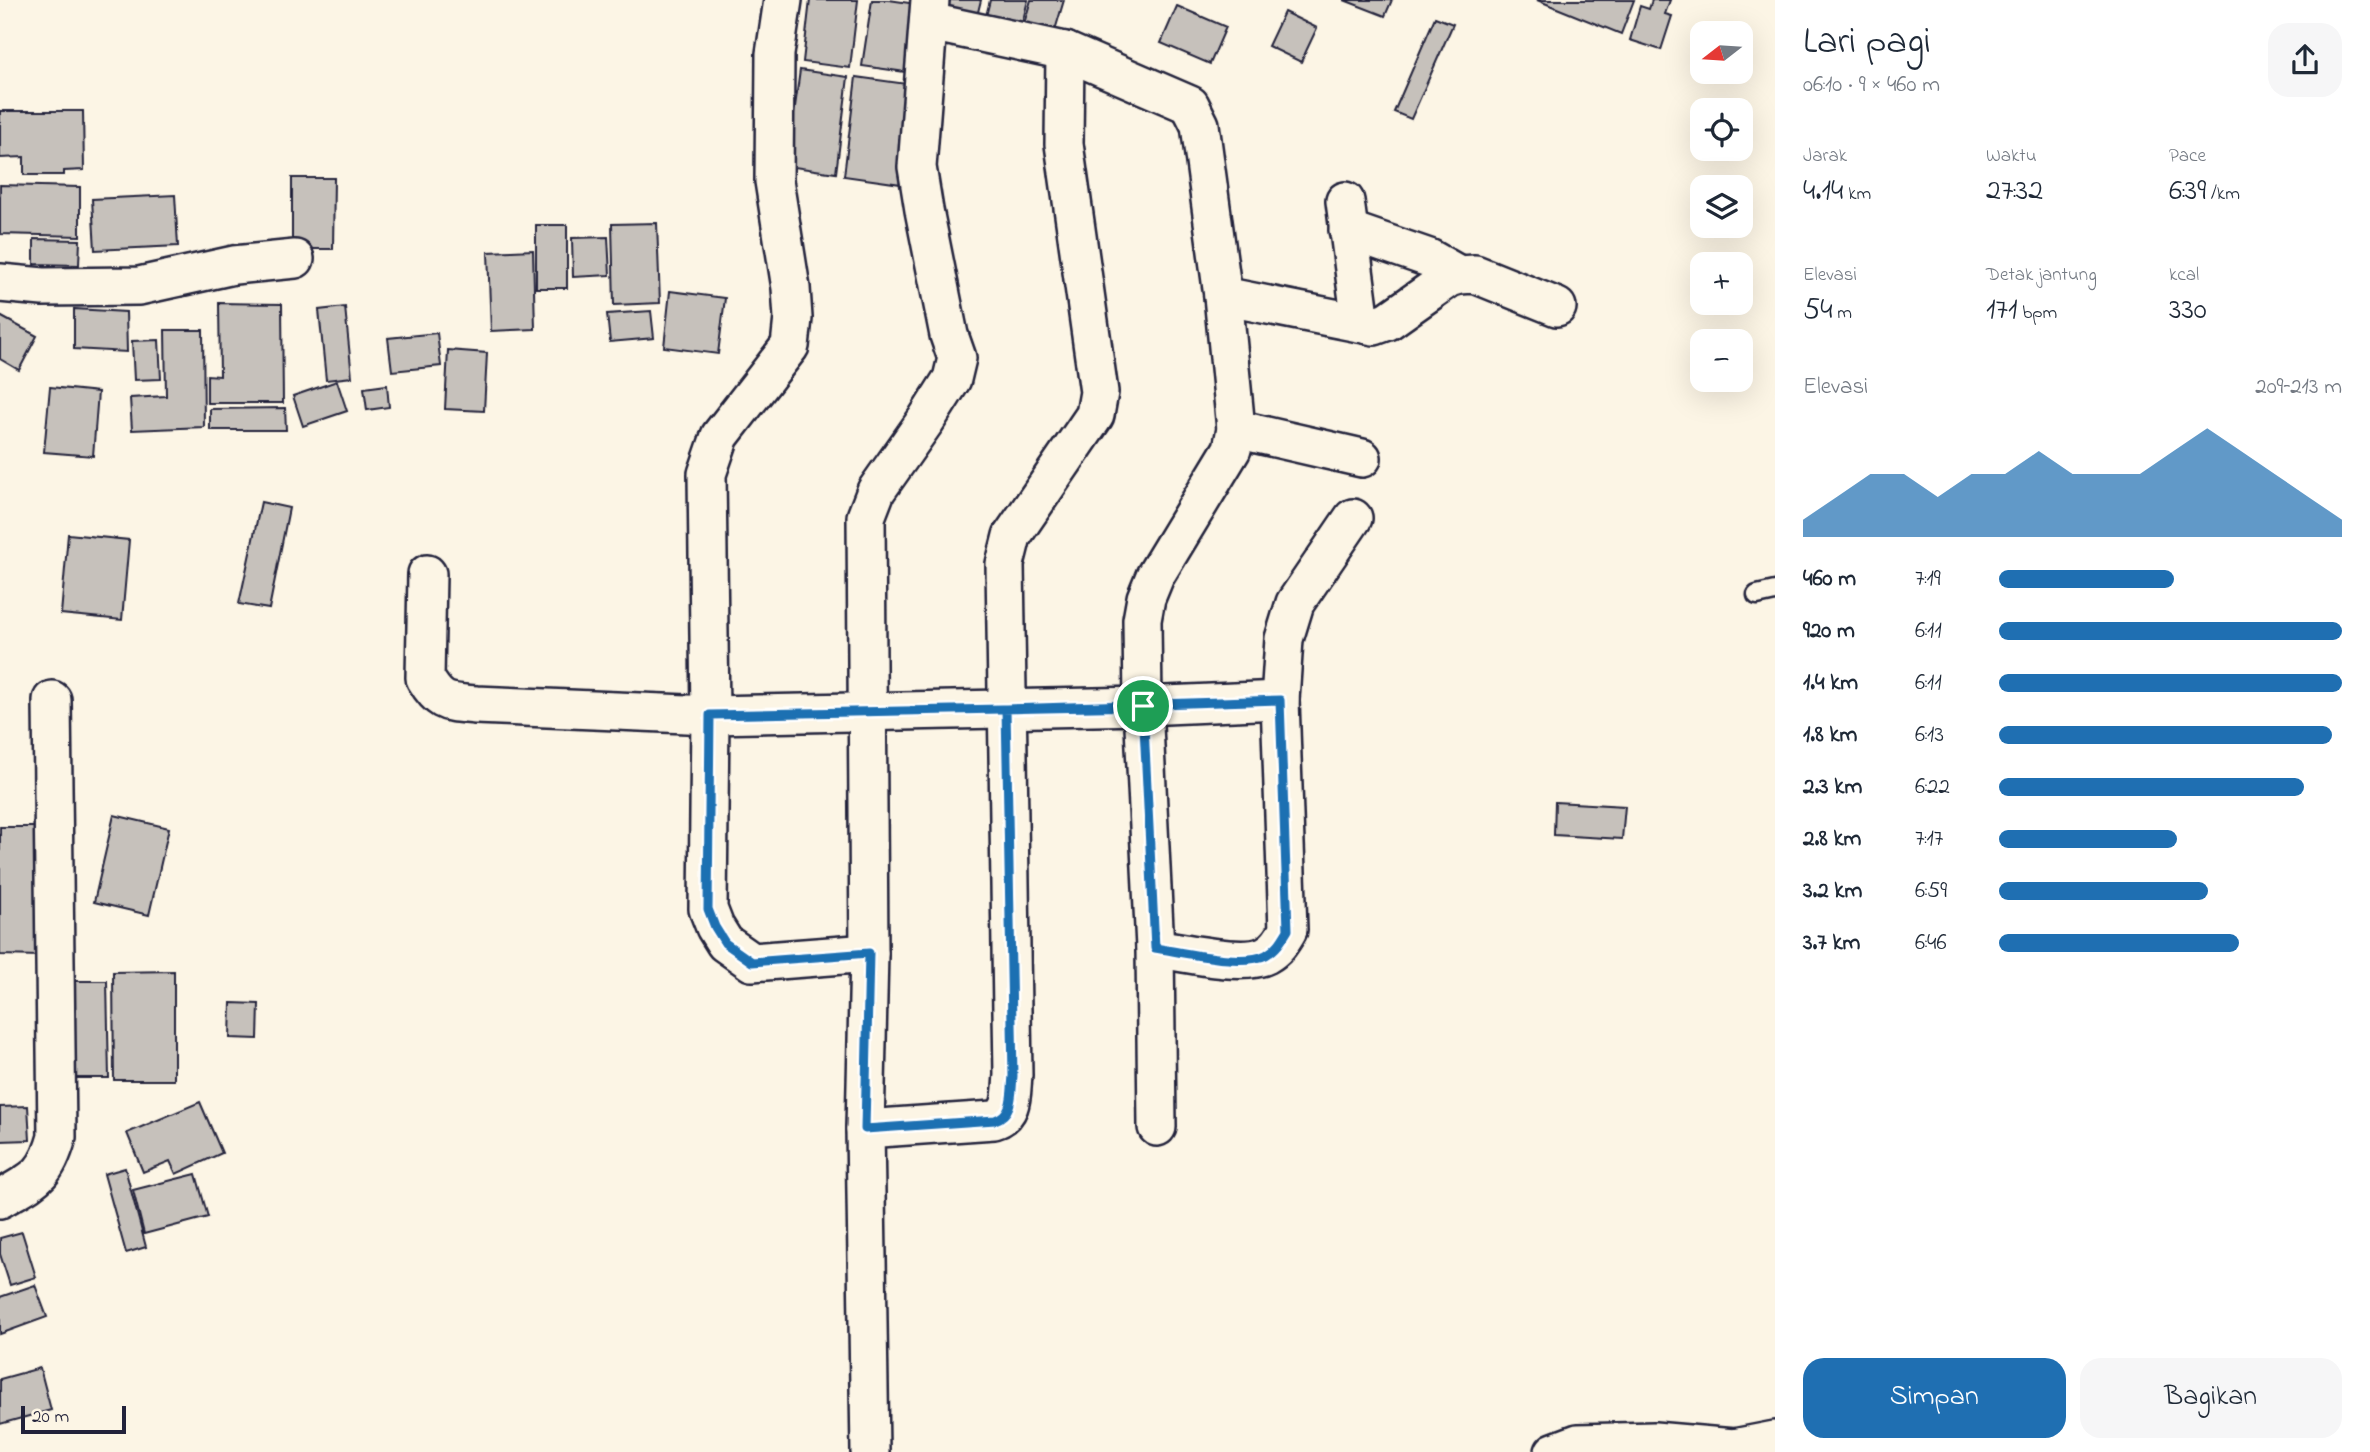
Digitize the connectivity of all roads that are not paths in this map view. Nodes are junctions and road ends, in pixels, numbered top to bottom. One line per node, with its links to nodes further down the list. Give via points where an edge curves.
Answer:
1 (783, 0): 21 (street, via 775,54 774,181 793,318 790,346 720,436 707,474)
2 (930, 11): 3 (street); 20 (street, via 917,167 957,358 952,379 876,491 866,517)
3 (1065, 51): 7 (street, via 1190,105 1203,141); 19 (street, via 1064,144 1099,392 1095,415 1013,536 1005,564)
4 (295, 258): 6 (street, via 234,265 139,286)
5 (1459, 275): 8 (street, via 1475,274); 9 (street, via 1388,321 1374,326); 9 (street, via 1346,216)
6 (0, 283)
7 (1223, 296): 9 (street); 10 (street)
8 (1557, 307)
9 (1361, 323)
10 (1236, 429): 11 (street); 18 (street, via 1232,449 1146,598)
11 (1362, 458)
12 (1353, 519): 17 (street, via 1295,603 1284,639)
13 (427, 574): 21 (street, via 425,678 444,701)
14 (1775, 591): 15 (lane)
15 (1757, 595)
16 (52, 700): 26 (street, via 57,1137 51,1159 36,1178)
17 (1280, 700): 18 (street); 22 (street, via 1288,930 1266,955 1247,961)
18 (1143, 706): 19 (street); 22 (street)
19 (1006, 709): 20 (street); 25 (street, via 1013,1076 1009,1112 995,1120)
20 (867, 712): 21 (street); 23 (street)
21 (710, 715): 23 (street, via 708,909 725,943 752,962)
22 (1155, 948): 24 (street)
23 (869, 953): 25 (street)
24 (1157, 1127)
25 (865, 1129): 28 (street)
26 (0, 1199)
27 (1775, 1440): 29 (street, via 1734,1448 1654,1441 1578,1443)
28 (870, 1452)
29 (1554, 1452)

